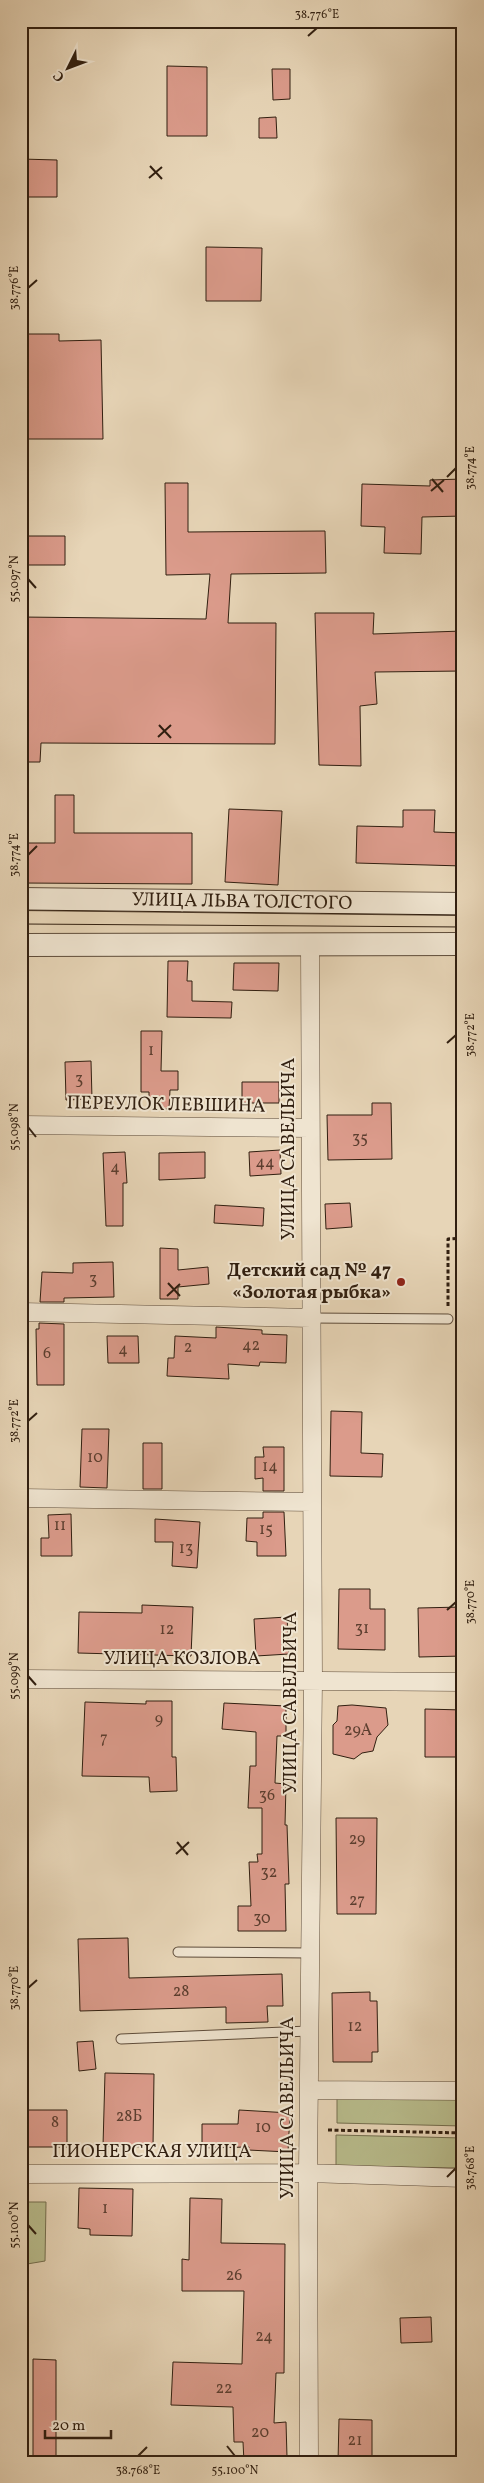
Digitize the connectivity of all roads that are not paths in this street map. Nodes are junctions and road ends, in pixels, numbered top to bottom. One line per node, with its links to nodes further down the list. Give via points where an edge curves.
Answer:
1 (21, 899): 2 (street, УЛИЦА ЛЬВА ТОЛСТОГО)
2 (463, 904)
3 (463, 944): 4 (street)
4 (310, 945): 5 (street); 7 (street, УЛИЦА САВЕЛЬИЧА)
5 (21, 946)
6 (21, 1124): 7 (street, ПЕРЕУЛОК ЛЕВШИНА)
7 (310, 1128): 9 (street, УЛИЦА САВЕЛЬИЧА)
8 (21, 1312): 9 (street)
9 (311, 1318): 10 (lane); 12 (street, УЛИЦА САВЕЛЬИЧА)
10 (448, 1319)
11 (21, 1498): 12 (street)
12 (312, 1502): 14 (street, УЛИЦА САВЕЛЬИЧА)
13 (21, 1679): 14 (street, УЛИЦА КОЗЛОВА)
14 (313, 1680): 15 (street, УЛИЦА КОЗЛОВА); 17 (street, УЛИЦА САВЕЛЬИЧА)
15 (463, 1682)
16 (178, 1952): 17 (lane)
17 (310, 1953): 18 (street, УЛИЦА САВЕЛЬИЧА)
18 (310, 2032): 19 (lane); 20 (street, УЛИЦА САВЕЛЬИЧА)
19 (121, 2039)
20 (309, 2090): 21 (street); 22 (street, УЛИЦА САВЕЛЬИЧА)
21 (463, 2091)
22 (308, 2173): 23 (street, ПИОНЕРСКАЯ УЛИЦА); 24 (street, ПИОНЕРСКАЯ УЛИЦА); 25 (street, УЛИЦА САВЕЛЬИЧА)
23 (21, 2174)
24 (463, 2178)
25 (308, 2462)

